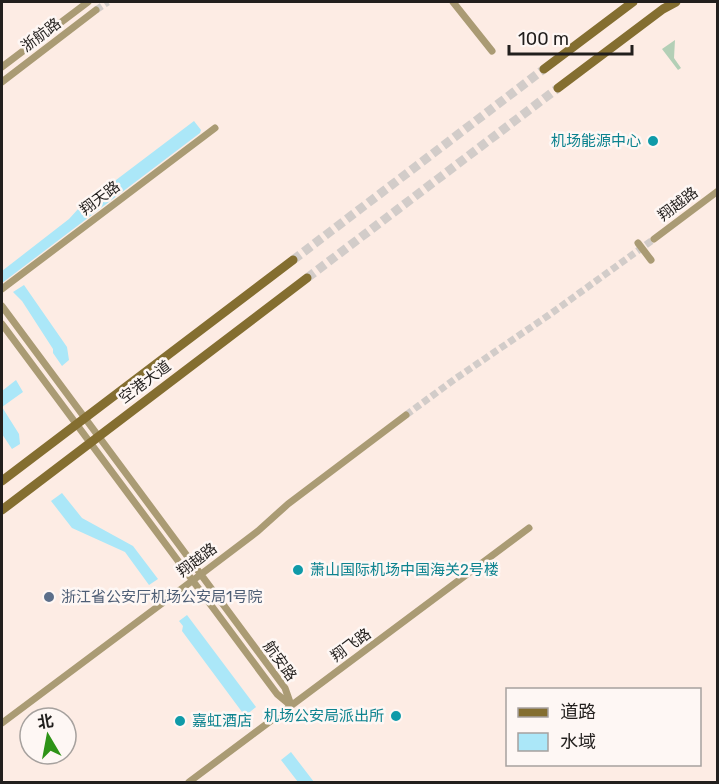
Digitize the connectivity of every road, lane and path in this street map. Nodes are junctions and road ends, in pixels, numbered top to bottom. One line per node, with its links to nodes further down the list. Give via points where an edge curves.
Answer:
1 (88, 2): 7 (street, 浙航路)
2 (453, 2): 6 (street)
3 (633, 2): 8 (main road)
4 (674, 2): 10 (main road)
5 (96, 10): 9 (street, 浙航路)
6 (492, 51)
7 (2, 67)
8 (544, 69)
9 (2, 82)
10 (558, 88)
11 (215, 128): 18 (street, 翔天路)
12 (717, 191): 13 (street, 翔越路)
13 (654, 239)
14 (638, 243): 16 (street)
15 (293, 260): 22 (main road, 空港大道)
16 (651, 260)
17 (308, 278): 24 (main road, 空港大道)
18 (2, 290)
19 (2, 306): 22 (street, 航安路)
20 (2, 324): 23 (street, 航安路)
21 (406, 415): 29 (street, 翔越路)
22 (85, 418): 23 (main road, 空港大道); 24 (street, 航安路)
23 (76, 424): 25 (street, 航安路); 26 (main road, 空港大道)
24 (99, 437): 25 (main road, 空港大道); 29 (street, 航安路)
25 (90, 443): 27 (main road, 空港大道); 30 (street, 航安路)
26 (2, 481)
27 (2, 510)
28 (529, 528): 31 (street, 翔飞路)
29 (200, 575): 30 (street, 翔越路); 31 (street, 航安路, via 285,688)
30 (192, 581): 31 (street, 航安路, via 277,694); 32 (street, 翔越路)
31 (291, 705): 33 (street, 翔飞路)
32 (2, 723)
33 (189, 783)

